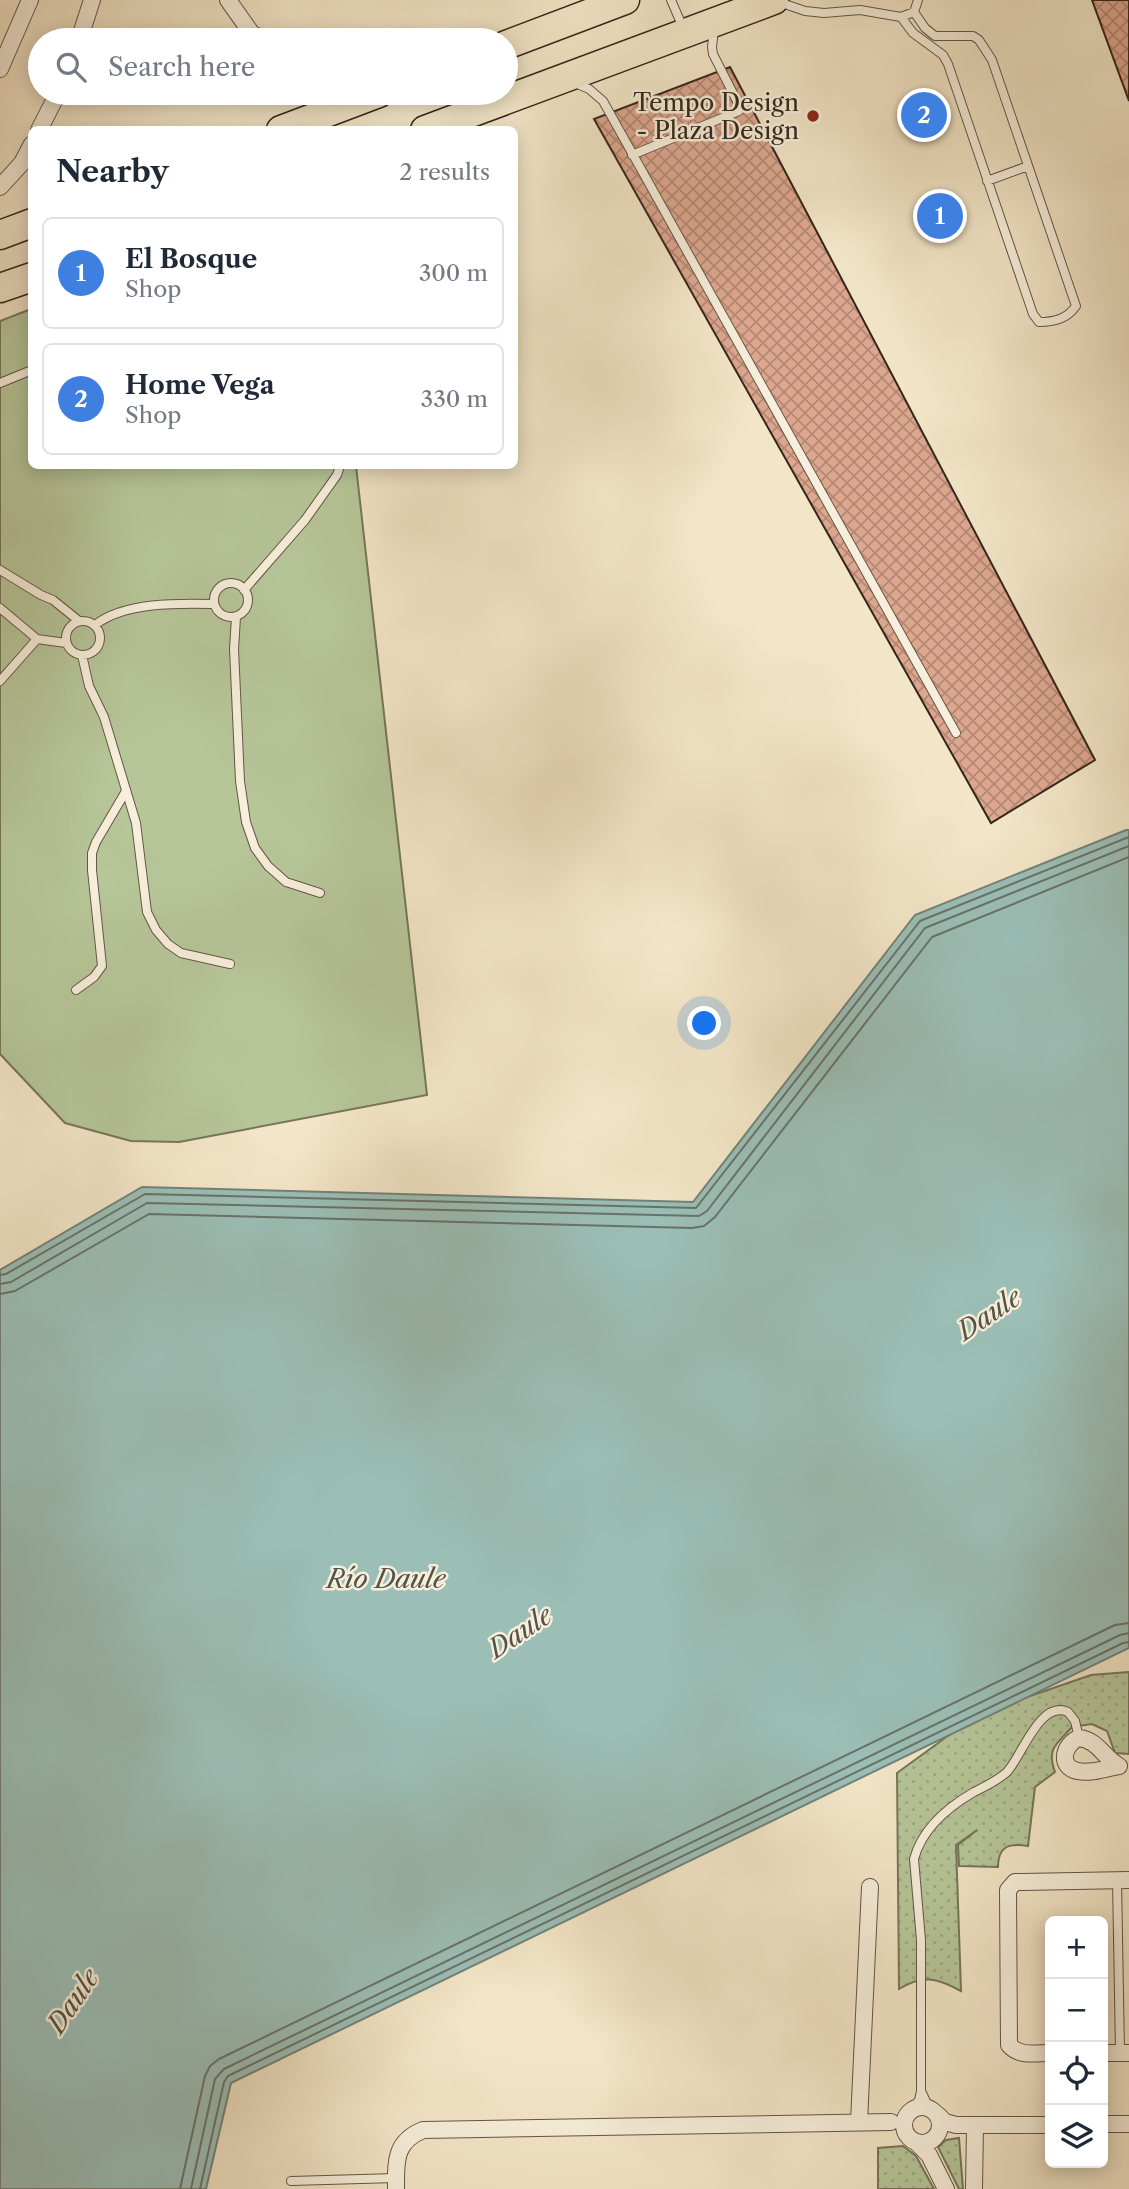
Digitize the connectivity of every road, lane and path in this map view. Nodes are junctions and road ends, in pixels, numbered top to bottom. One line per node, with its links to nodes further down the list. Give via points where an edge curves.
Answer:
1 (30, 0): 17 (street)
2 (92, 0): 11 (street)
3 (228, 0): 12 (street)
4 (625, 0): 15 (highway)
5 (671, 0): 13 (lane)
6 (774, 0): 9 (lane, via 805,12 860,10); 10 (highway)
7 (918, 0): 8 (lane)
8 (914, 12): 9 (lane); 14 (lane, via 925,28)
9 (901, 17): 16 (lane)
10 (717, 21): 13 (highway); 27 (lane, via 712,47 738,111)
11 (83, 28)
12 (248, 28)
13 (685, 32): 18 (highway)
14 (942, 37): 16 (lane); 28 (lane, via 967,34 979,40 992,60)
15 (518, 40)
16 (934, 48): 29 (lane, via 947,64)
17 (0, 69)
18 (564, 78): 19 (highway); 27 (lane, via 603,101)
19 (518, 95)
20 (52, 105): 23 (street)
21 (347, 105): 24 (highway)
22 (492, 105): 25 (highway)
23 (41, 126)
24 (292, 126)
25 (436, 126)
26 (28, 152): 30 (street)
27 (632, 155): 49 (lane)
28 (1028, 166): 29 (lane); 29 (lane, via 1076,306 1070,315 1051,322 1039,322 1033,314)
29 (987, 181)
30 (0, 187)
31 (28, 224): 32 (highway)
32 (0, 235)
33 (28, 278): 34 (highway)
34 (0, 288)
35 (28, 372): 36 (lane)
36 (0, 383)
37 (339, 469): 39 (lane, via 305,520)
38 (0, 570): 43 (lane, via 53,600)
39 (244, 590): 40 (lane, via 233,583 220,586); 42 (lane, via 247,606)
40 (214, 604): 42 (lane, via 222,615); 44 (lane, via 163,605 116,614)
41 (0, 608): 45 (lane)
42 (236, 617): 51 (lane, via 239,768 246,822 255,848 286,883)
43 (79, 621): 44 (lane); 46 (lane, via 66,634)
44 (96, 625): 47 (lane, via 100,642 95,650)
45 (37, 639): 46 (lane); 48 (lane)
46 (66, 643): 47 (lane)
47 (82, 655): 50 (lane)
48 (0, 681)
49 (956, 733)
50 (126, 790): 52 (lane, via 136,823 147,912 156,930 181,953); 53 (lane, via 92,853 102,966)
51 (320, 893)
52 (230, 964)
53 (76, 990)
54 (1079, 1738): 55 (street, via 1093,1742 1113,1763); 55 (street, via 1069,1743 1064,1754 1070,1768 1081,1772); 60 (lane, via 1068,1712 1048,1714 1009,1770 935,1822 917,1846)
55 (1124, 1766)
56 (1123, 1880): 58 (street, via 1015,1882 1008,1890 1009,2045 1022,2053); 59 (lane)
57 (870, 1887): 63 (street)
58 (1045, 2053)
59 (1124, 2053)
60 (921, 2091): 61 (lane); 62 (lane)
61 (933, 2111): 62 (street, via 923,2106); 67 (street); 70 (street, via 940,2127)
62 (909, 2112): 69 (street)
63 (859, 2122): 69 (street); 72 (street, via 423,2130 402,2144)
64 (1045, 2124): 68 (street)
65 (1108, 2124): 66 (street)
66 (1129, 2124)
67 (956, 2125): 68 (street); 70 (street)
68 (975, 2125): 74 (street)
69 (904, 2132): 70 (street, via 926,2143); 73 (street, via 929,2155)
70 (936, 2137)
71 (291, 2181): 72 (lane)
72 (396, 2183)
73 (946, 2189)
74 (974, 2189)

